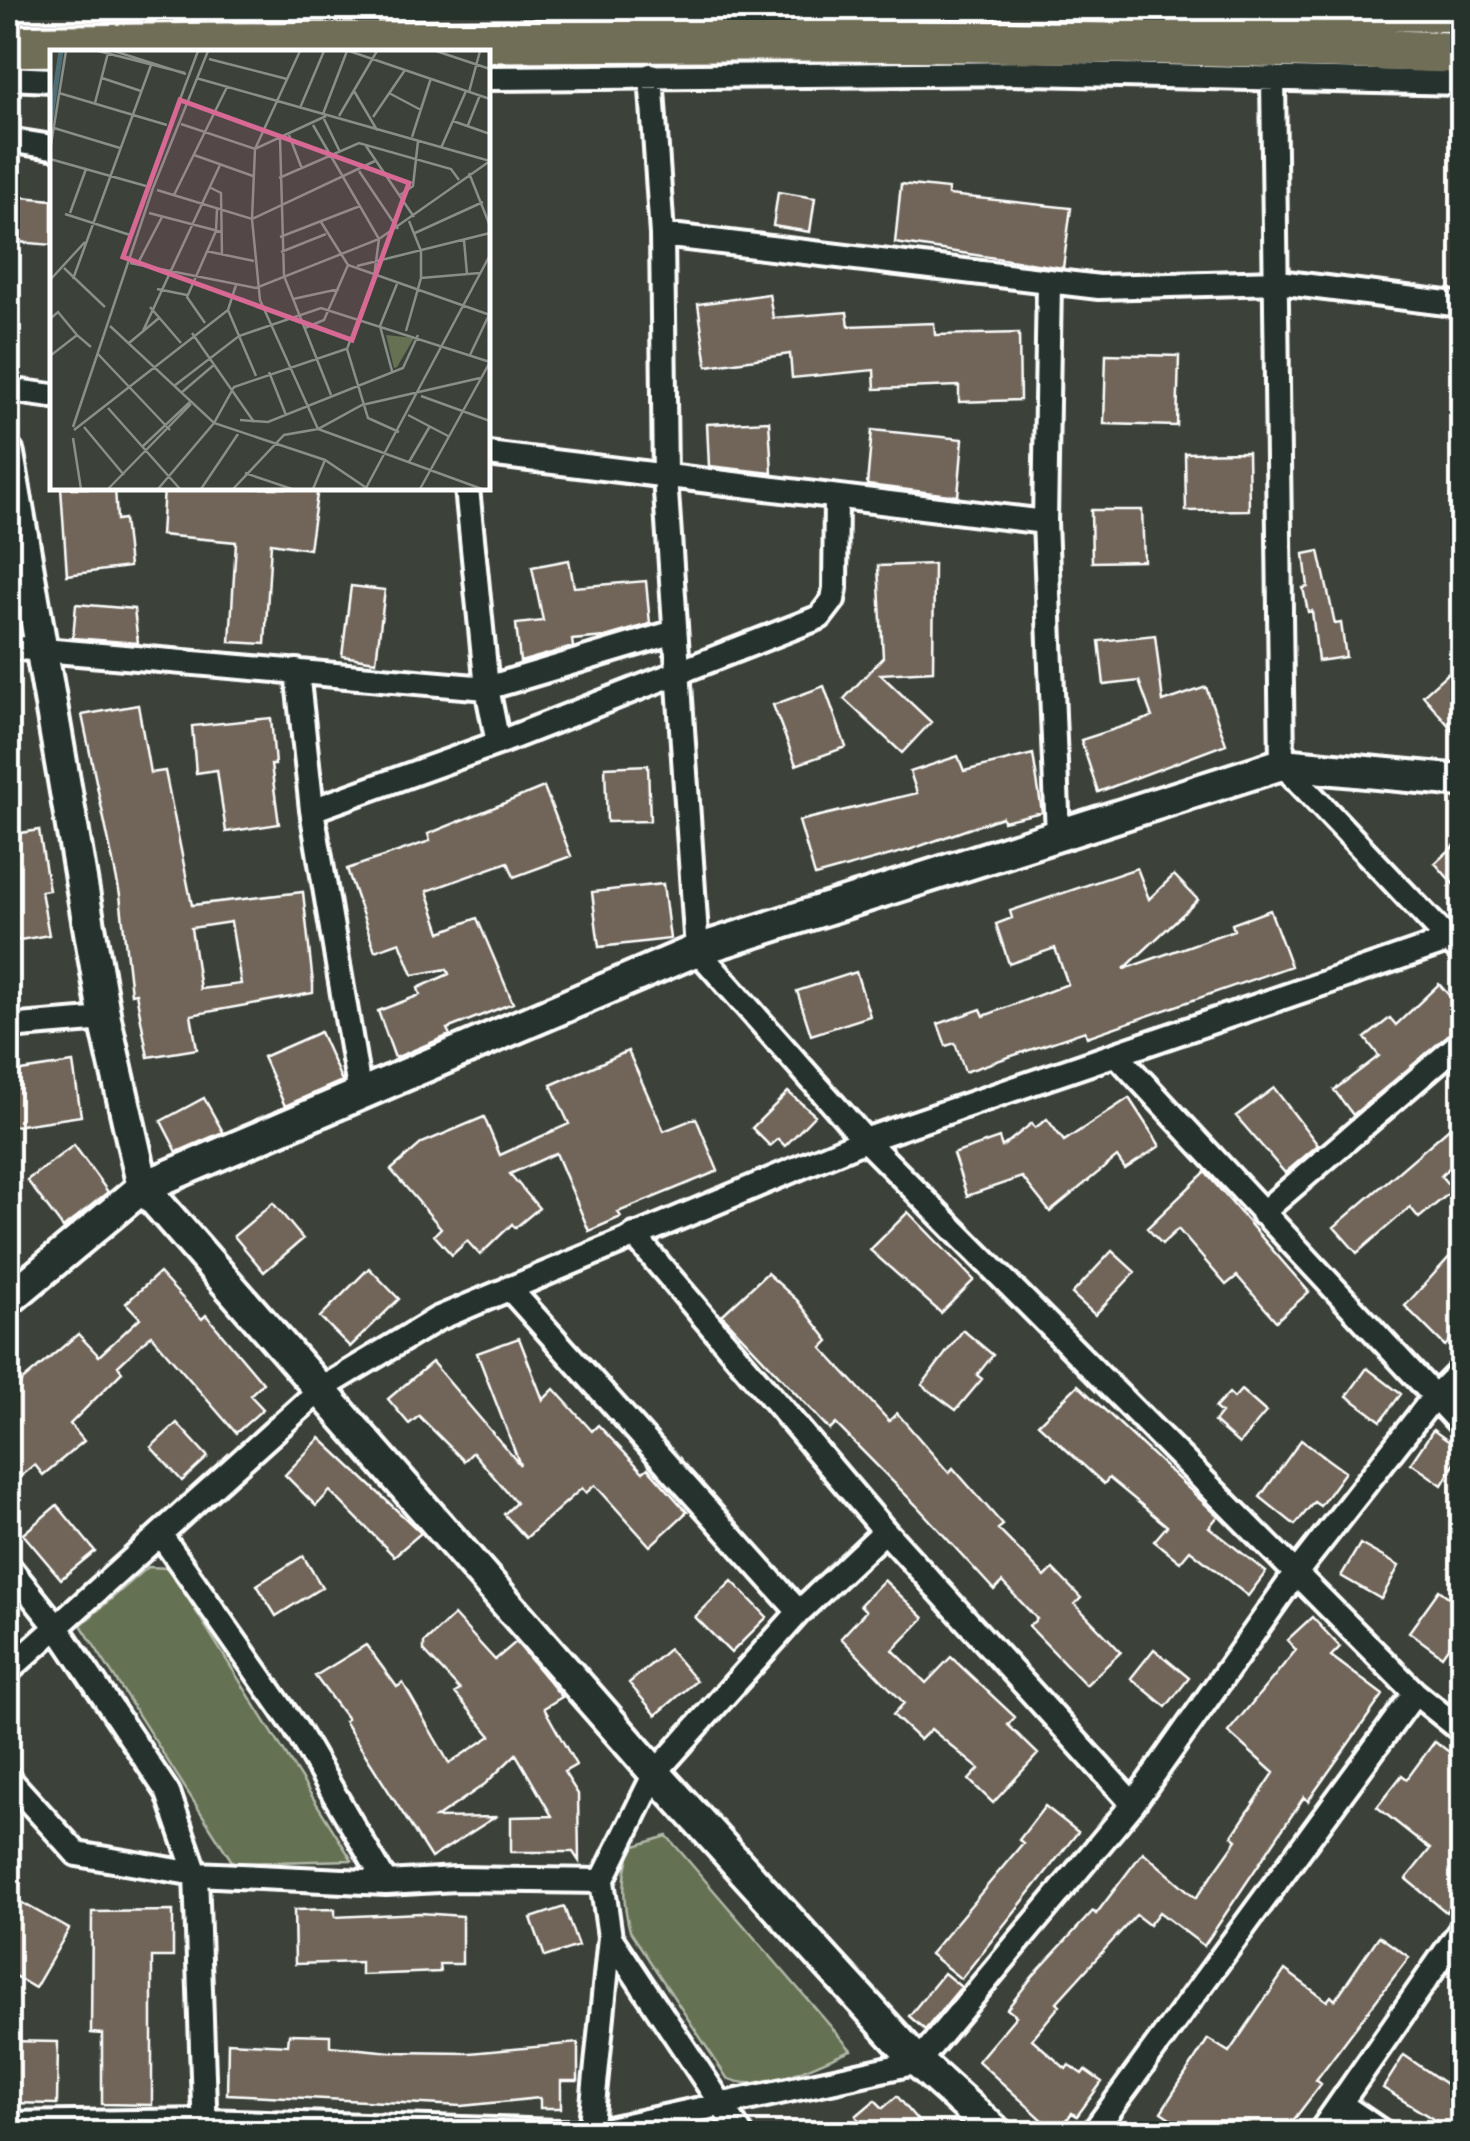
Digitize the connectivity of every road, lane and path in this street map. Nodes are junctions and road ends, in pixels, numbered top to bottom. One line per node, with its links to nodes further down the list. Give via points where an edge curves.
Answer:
1 (1130, 8): 2 (highway)
2 (1462, 11)
3 (8, 46): 4 (highway, via 672,40)
4 (1462, 53)
5 (651, 75): 7 (street); 8 (street); 13 (street)
6 (8, 78): 9 (street)
7 (490, 78)
8 (1272, 78): 10 (street); 15 (street)
9 (50, 80)
10 (1462, 83)
11 (8, 140): 12 (street)
12 (50, 146)
13 (662, 235): 14 (street); 21 (street)
14 (1049, 281): 15 (street, via 1099,287); 24 (street)
15 (1278, 282): 16 (street); 32 (street)
16 (1462, 304)
17 (8, 390): 18 (street)
18 (50, 396)
19 (8, 454): 27 (street)
20 (490, 454): 21 (street)
21 (664, 477): 23 (street); 25 (street)
22 (467, 490): 30 (street)
23 (836, 498): 24 (street); 29 (street, via 835,588 828,608 809,623)
24 (1045, 522): 35 (street)
25 (674, 632): 29 (street); 30 (street)
26 (8, 647): 27 (street)
27 (40, 648): 28 (street); 38 (street)
28 (296, 671): 30 (street); 34 (street)
29 (677, 674): 31 (street); 37 (street)
30 (487, 688): 31 (street)
31 (498, 744): 34 (street)
32 (1282, 764): 33 (street); 35 (street); 36 (street)
33 (1462, 781)
34 (312, 810): 42 (street)
35 (1058, 835): 37 (street)
36 (1456, 947): 41 (street)
37 (697, 950): 42 (street); 43 (street)
38 (105, 1018): 39 (street); 44 (street)
39 (8, 1027)
40 (1462, 1041): 45 (street)
41 (1118, 1056): 43 (street); 45 (street)
42 (360, 1094): 44 (street)
43 (865, 1140): 46 (street); 56 (street)
44 (143, 1188): 48 (street); 50 (street)
45 (1262, 1213): 51 (street)
46 (634, 1236): 47 (street); 53 (street)
47 (509, 1288): 50 (street, via 437,1319); 57 (street)
48 (8, 1300)
49 (1462, 1369): 51 (street)
50 (321, 1389): 54 (street); 62 (street)
51 (1433, 1398): 52 (street); 56 (street)
52 (1462, 1426)
53 (885, 1531): 57 (street); 64 (street)
54 (160, 1534): 58 (street); 67 (street, via 295,1727)
55 (8, 1566): 58 (street)
56 (1296, 1573): 60 (street); 64 (street)
57 (799, 1612): 62 (street)
58 (57, 1626): 59 (street); 65 (street, via 168,1794)
59 (8, 1671)
60 (1415, 1694): 61 (street); 78 (street)
61 (1462, 1730)
62 (655, 1773): 66 (street); 70 (street)
63 (8, 1778): 65 (street, via 78,1854)
64 (1134, 1804): 70 (street)
65 (196, 1874): 67 (street); 74 (street)
66 (602, 1881): 67 (street, via 456,1878); 69 (street)
67 (386, 1884)
68 (1462, 1928): 71 (street)
69 (610, 1937): 72 (street); 75 (street)
70 (918, 2062): 72 (street); 77 (street)
71 (1341, 2104): 79 (street); 80 (street)
72 (724, 2108): 75 (street); 76 (street)
73 (8, 2124): 74 (street)
74 (205, 2128): 75 (street)
75 (590, 2134)
76 (741, 2134)
77 (998, 2134)
78 (1092, 2134)
79 (1320, 2134)
80 (1384, 2134)

